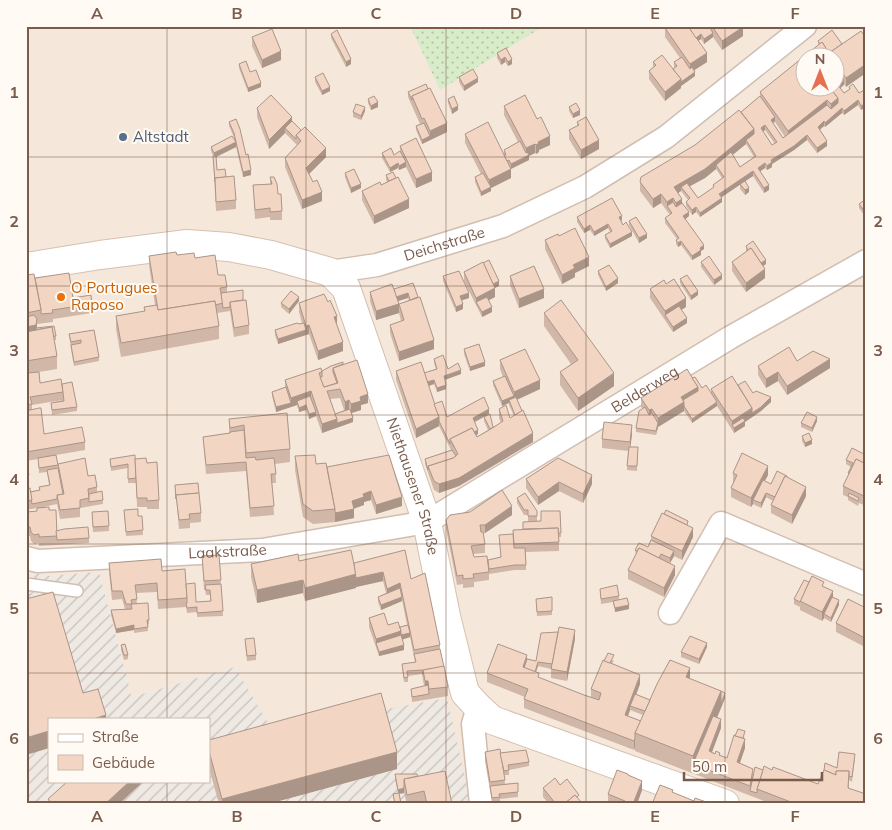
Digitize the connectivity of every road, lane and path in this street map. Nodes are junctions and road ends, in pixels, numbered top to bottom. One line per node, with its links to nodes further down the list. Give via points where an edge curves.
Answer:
1 (805, 26): 4 (street, Deichstraße, via 666,137 585,187 503,226 377,265)
2 (866, 261): 5 (street, Belderweg, via 731,337)
3 (26, 268): 4 (street, Deichstraße, via 187,244 271,256)
4 (330, 272): 5 (street, Niethausener Straße, via 346,288)
5 (427, 522): 6 (street, Laakstraße, via 262,550 38,561); 11 (street, Niethausener Straße, via 465,693)
6 (26, 558)
7 (865, 583): 10 (street, via 720,523)
8 (26, 584): 9 (lane)
9 (77, 592)
10 (670, 613)
11 (478, 707): 12 (street, via 473,724); 13 (street, Niethausener Straße, via 492,720)
12 (481, 804)
13 (725, 804)

